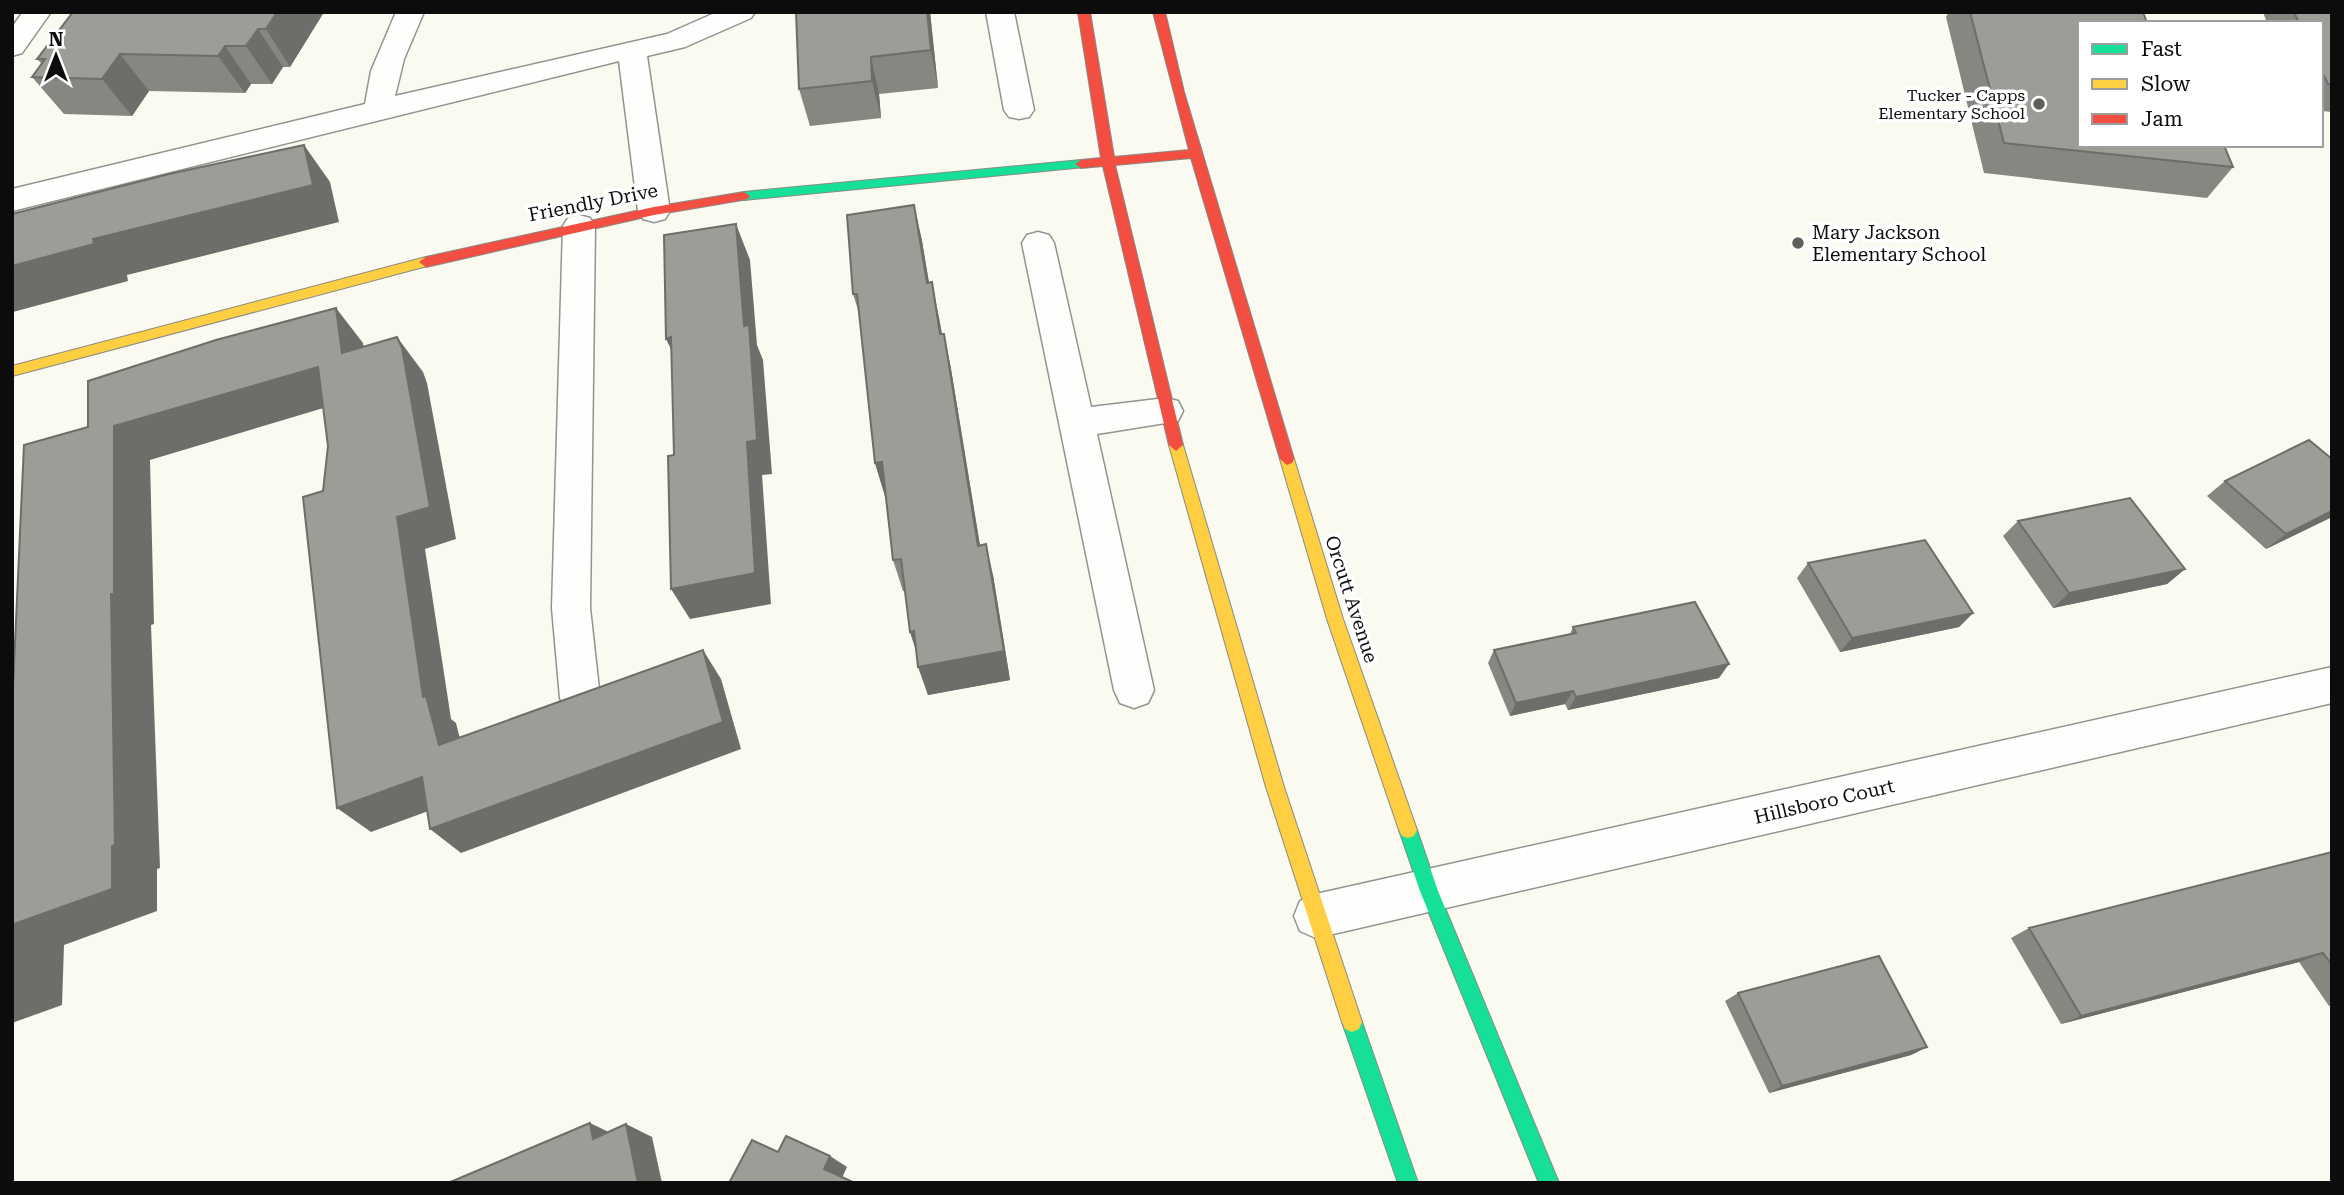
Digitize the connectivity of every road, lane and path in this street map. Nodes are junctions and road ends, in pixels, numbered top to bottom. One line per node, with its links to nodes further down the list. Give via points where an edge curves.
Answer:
1 (37, 12): 7 (street)
2 (410, 12): 9 (street, via 379,87)
3 (741, 12): 8 (street, via 695,34)
4 (1000, 12): 10 (street)
5 (1084, 12): 12 (main road)
6 (1159, 12): 11 (main road, Orcutt Avenue)
7 (12, 47)
8 (632, 50): 9 (street); 14 (street)
9 (379, 109): 13 (street)
10 (1019, 110)
11 (1197, 153): 12 (main road, Friendly Drive); 23 (main road, Orcutt Avenue, via 1335,619)
12 (1108, 160): 14 (main road, Friendly Drive, via 746,196); 18 (main road)
13 (12, 200)
14 (654, 211): 15 (main road, Friendly Drive)
15 (579, 226): 17 (main road, Friendly Drive, via 455,254); 22 (street, via 571,608)
16 (1038, 243): 19 (street)
17 (12, 371)
18 (1166, 411): 19 (street); 24 (main road)
19 (1076, 423): 21 (street)
20 (2332, 685): 23 (street, Hillsboro Court)
21 (1134, 690)
22 (580, 698)
23 (1429, 891): 24 (street, Hillsboro Court); 26 (main road, Orcutt Avenue)
24 (1316, 916): 25 (main road)
25 (1408, 1183)
26 (1549, 1183)

